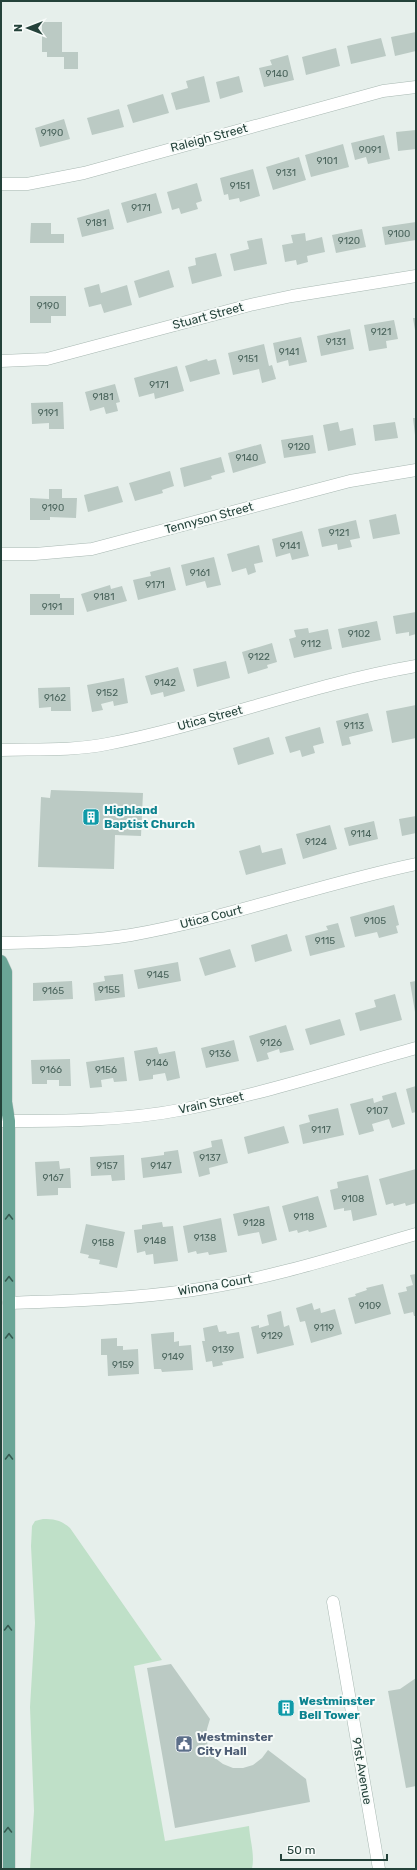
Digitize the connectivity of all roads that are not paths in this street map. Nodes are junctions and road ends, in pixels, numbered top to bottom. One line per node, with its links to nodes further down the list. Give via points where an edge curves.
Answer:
1 (416, 87): 2 (street, Raleigh Street, via 383,91 84,172 27,184)
2 (1, 184)
3 (416, 276): 4 (street, Stuart Street, via 250,305 55,357)
4 (1, 361)
5 (416, 470): 6 (street, Tennyson Street, via 329,486 92,549)
6 (1, 554)
7 (416, 666): 8 (street, Utica Street, via 337,683 106,744 80,748)
8 (1, 750)
9 (416, 864): 10 (street, Utica Court, via 161,929 102,939)
10 (1, 943)
11 (1, 961): 13 (main road, via 6,972)
12 (416, 1048): 13 (street, Vrain Street, via 184,1110 137,1116)
13 (5, 1121): 15 (main road, one-way to 13)
14 (416, 1234): 15 (street, Winona Court, via 288,1270 194,1290 117,1298)
15 (9, 1303): 16 (main road, one-way to 15)
16 (5, 1496): 18 (main road, one-way to 16)
17 (333, 1602): 19 (street, 91st Avenue)
18 (9, 1869)
19 (379, 1869)

